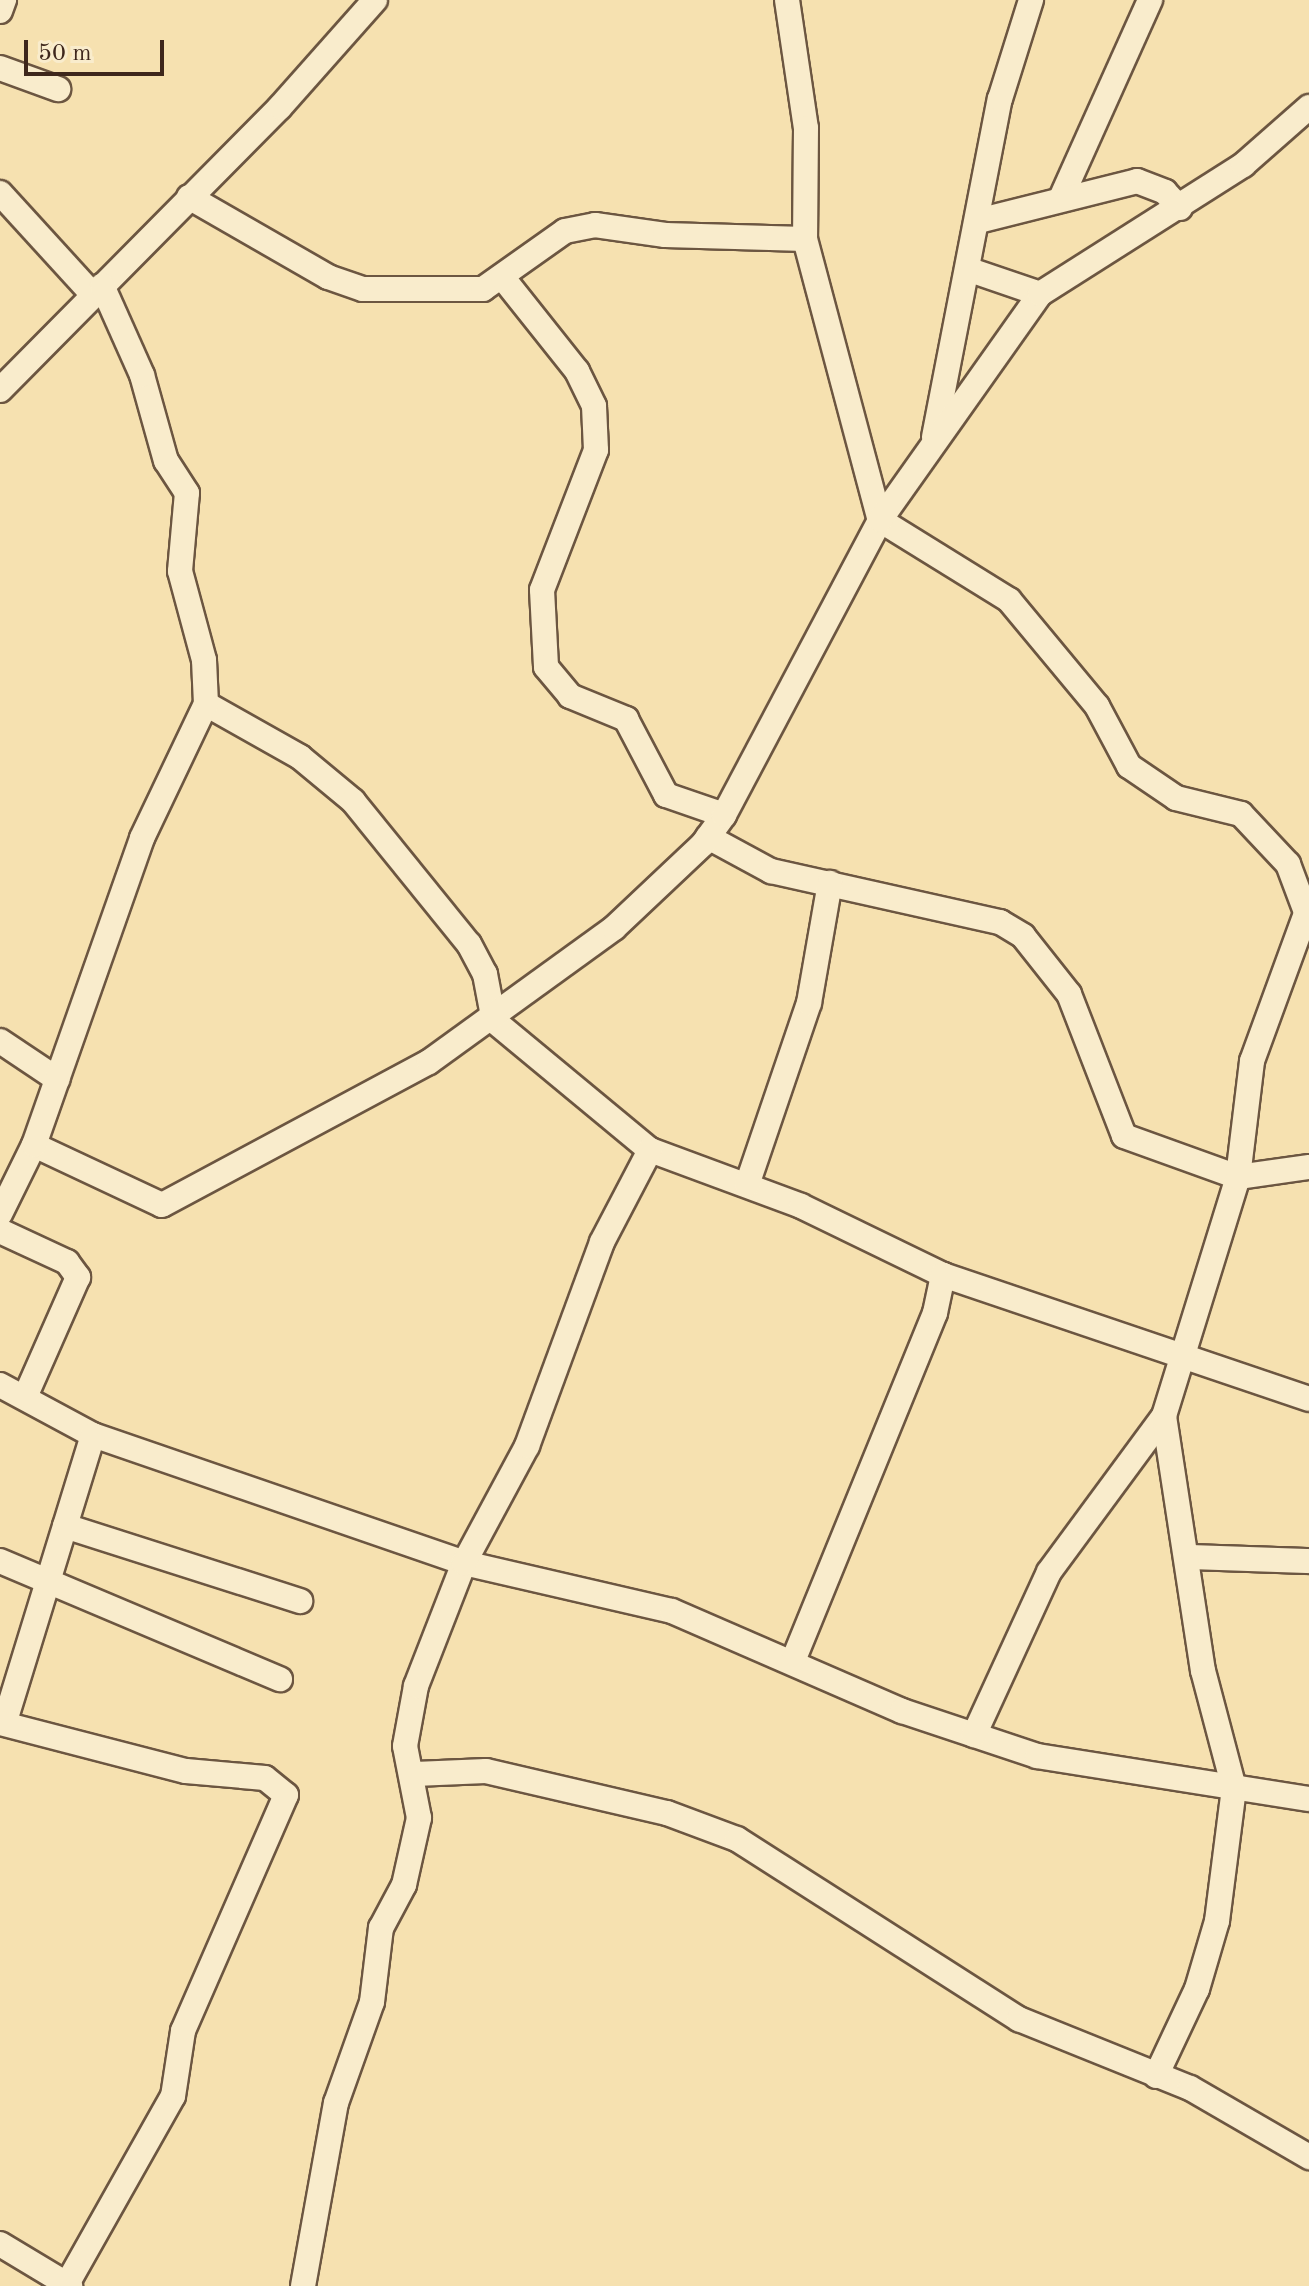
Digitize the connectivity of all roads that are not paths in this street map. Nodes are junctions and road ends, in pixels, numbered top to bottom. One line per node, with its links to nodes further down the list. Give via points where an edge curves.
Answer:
1 (4, 0): 6 (street)
2 (787, 0): 15 (street, via 806,128)
3 (1150, 0): 11 (street)
4 (1028, 1): 14 (street, via 1000,99)
5 (365, 3): 12 (street)
6 (0, 11)
7 (0, 68): 8 (street)
8 (58, 89)
9 (1309, 107): 13 (street)
10 (0, 193): 18 (street)
11 (1062, 196): 13 (street, via 1137,181 1165,192); 14 (street)
12 (189, 197): 17 (street, via 328,277 363,289 483,289); 18 (street)
13 (1180, 208): 19 (street)
14 (978, 221): 16 (street)
15 (805, 239): 17 (street, via 665,235 595,225 565,231); 22 (street)
16 (970, 270): 19 (street); 21 (street)
17 (503, 278): 24 (street, via 577,371 594,406 596,450 542,590 546,667 570,696 626,719 666,795)
18 (97, 290): 20 (street); 23 (street, via 142,375 166,461 187,493 180,571 204,660)
19 (1040, 294): 21 (street)
20 (0, 390)
21 (934, 439): 22 (street)
22 (880, 520): 24 (street); 27 (street, via 1009,600 1097,706 1129,766 1176,798 1241,814 1288,864)
23 (206, 704): 28 (street, via 300,757 353,801 469,944 485,974); 30 (street, via 142,838)
24 (724, 815): 25 (street)
25 (708, 837): 26 (street, via 771,871); 28 (street, via 614,928)
26 (830, 883): 34 (street, via 943,905 1023,936 1069,994 1124,1136); 35 (street, via 809,1003)
27 (1307, 909): 34 (street, via 1252,1061)
28 (494, 1021): 31 (street, via 162,1205); 32 (street)
29 (0, 1041): 30 (street)
30 (57, 1079): 31 (street)
31 (34, 1145): 36 (street)
32 (650, 1150): 35 (street); 49 (street, via 602,1242 527,1446)
33 (1309, 1167): 34 (street)
34 (1238, 1177): 39 (street)
35 (747, 1185): 38 (street)
36 (0, 1214)
37 (0, 1231): 41 (street, via 67,1262 78,1277)
38 (943, 1275): 39 (street); 52 (street, via 935,1313)
39 (1181, 1357): 42 (street); 43 (street)
40 (0, 1385): 41 (street)
41 (26, 1395): 44 (street)
42 (1309, 1399)
43 (1164, 1416): 46 (street); 55 (street, via 1049,1572)
44 (93, 1435): 45 (street); 49 (street)
45 (65, 1526): 50 (street); 51 (street)
46 (1188, 1557): 48 (street); 57 (street, via 1203,1671)
47 (0, 1561): 50 (street)
48 (1309, 1561)
49 (464, 1563): 52 (street, via 672,1611); 56 (street, via 416,1686 405,1746)
50 (49, 1578): 53 (street); 54 (street)
51 (300, 1601)
52 (793, 1661): 55 (street)
53 (280, 1679)
54 (2, 1722): 62 (street, via 186,1771 265,1778 286,1795 183,2031 173,2096)
55 (974, 1735): 57 (street, via 1037,1756)
56 (415, 1774): 59 (street, via 486,1771 667,1813 737,1839 1019,2019); 63 (street, via 419,1818 407,1872 381,1928 372,2002 336,2103)
57 (1234, 1788): 58 (street); 59 (street, via 1217,1921 1197,1989)
58 (1309, 1799)
59 (1156, 2076): 60 (street, via 1190,2088)
60 (1309, 2157)
61 (0, 2244): 62 (street)
62 (68, 2285)
63 (303, 2286)

